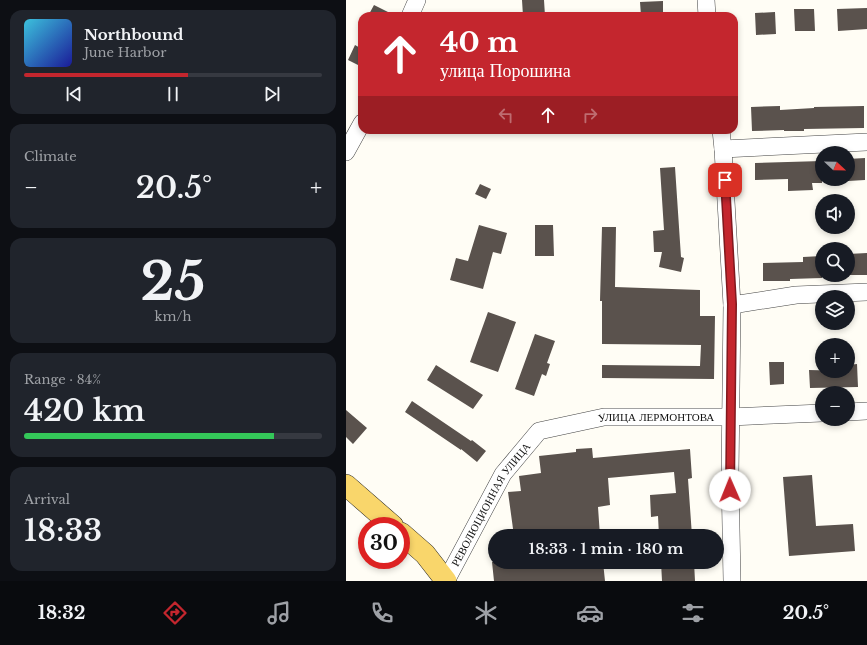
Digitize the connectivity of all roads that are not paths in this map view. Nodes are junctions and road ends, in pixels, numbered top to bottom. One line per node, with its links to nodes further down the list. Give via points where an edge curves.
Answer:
1 (416, 0): 3 (street)
2 (706, 0): 4 (street)
3 (412, 12)
4 (708, 12)
5 (358, 130): 9 (street)
6 (722, 134): 8 (street)
7 (867, 142): 8 (street)
8 (724, 149): 11 (street)
9 (346, 152)
10 (867, 292): 11 (street, via 796,295)
11 (732, 304): 15 (street)
12 (867, 411): 13 (street)
13 (855, 412)
14 (815, 413): 15 (street, УЛИЦА ЛЕРМОНТОВА)
15 (730, 417): 16 (street, УЛИЦА ЛЕРМОНТОВА, via 604,417); 21 (street)
16 (539, 431): 20 (street, РЕВОЛЮЦИОННАЯ УЛИЦА, via 503,474)
17 (346, 485): 18 (main road)
18 (383, 517)
19 (410, 541): 20 (main road, via 425,554)
20 (446, 581)
21 (732, 581)

